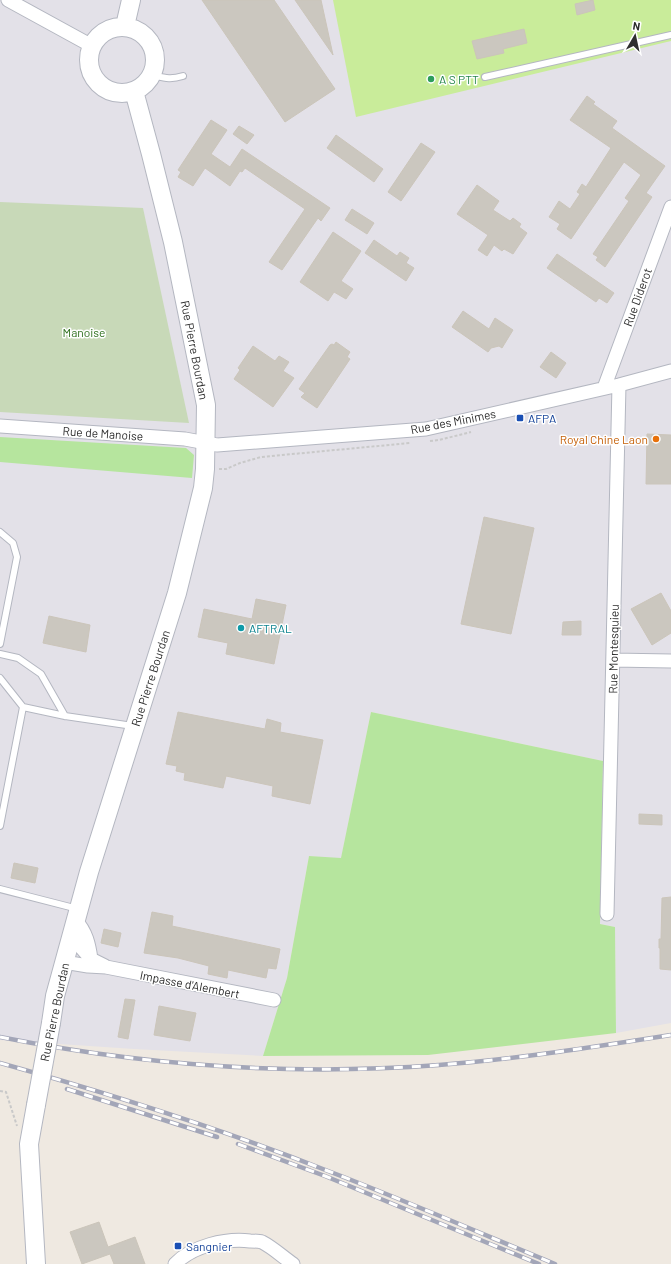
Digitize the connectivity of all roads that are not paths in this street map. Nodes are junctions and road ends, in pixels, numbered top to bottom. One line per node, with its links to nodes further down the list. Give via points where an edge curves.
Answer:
1 (8, 0): 5 (street)
2 (130, 0): 3 (street)
3 (125, 26): 5 (street, via 107,30); 6 (street, via 138,31 150,42 155,58)
4 (671, 35): 8 (lane)
5 (92, 46): 9 (street, via 89,65 97,83 114,92)
6 (152, 75): 7 (lane, via 167,79); 9 (street)
7 (183, 76)
8 (485, 77)
9 (134, 91): 15 (street, Rue Pierre Bourdan, via 173,242 206,405)
10 (671, 207): 13 (street, Rue Diderot)
11 (671, 371): 12 (street, Rue des Minimes)
12 (619, 385): 13 (street, Rue des Minimes); 20 (street, Rue Montesquieu)
13 (604, 388): 15 (street, Rue des Minimes, via 426,429 217,445)
14 (0, 426): 15 (street, Rue de Manoise, via 185,439)
15 (206, 443): 25 (street, Rue Pierre Bourdan, via 203,488 181,578)
16 (0, 532): 17 (lane, via 14,543 17,557)
17 (3, 614): 18 (lane)
18 (0, 644)
19 (0, 654): 24 (lane, via 18,658 41,674)
20 (613, 660): 21 (street); 28 (street, Rue Montesquieu)
21 (671, 661)
22 (0, 678): 23 (lane)
23 (23, 707): 24 (lane); 26 (lane)
24 (65, 716): 25 (lane)
25 (135, 726): 29 (street, Rue Pierre Bourdan)
26 (0, 826)
27 (0, 889): 29 (lane)
28 (607, 914)
29 (77, 915): 30 (street, Rue Pierre Bourdan); 31 (street)
30 (70, 942): 31 (street, Impasse d'Alembert, via 78,944); 32 (street, Rue Pierre Bourdan)
31 (91, 959): 33 (street, Impasse d'Alembert)
32 (64, 962): 33 (street, Impasse d'Alembert); 35 (street, Rue Pierre Bourdan, bridge, via 55,996 29,1144)
33 (106, 967): 34 (street, Impasse d'Alembert)
34 (274, 1000)
35 (36, 1264)
36 (175, 1264): 37 (street, via 200,1248 219,1241 238,1239 261,1242)
37 (293, 1264)

